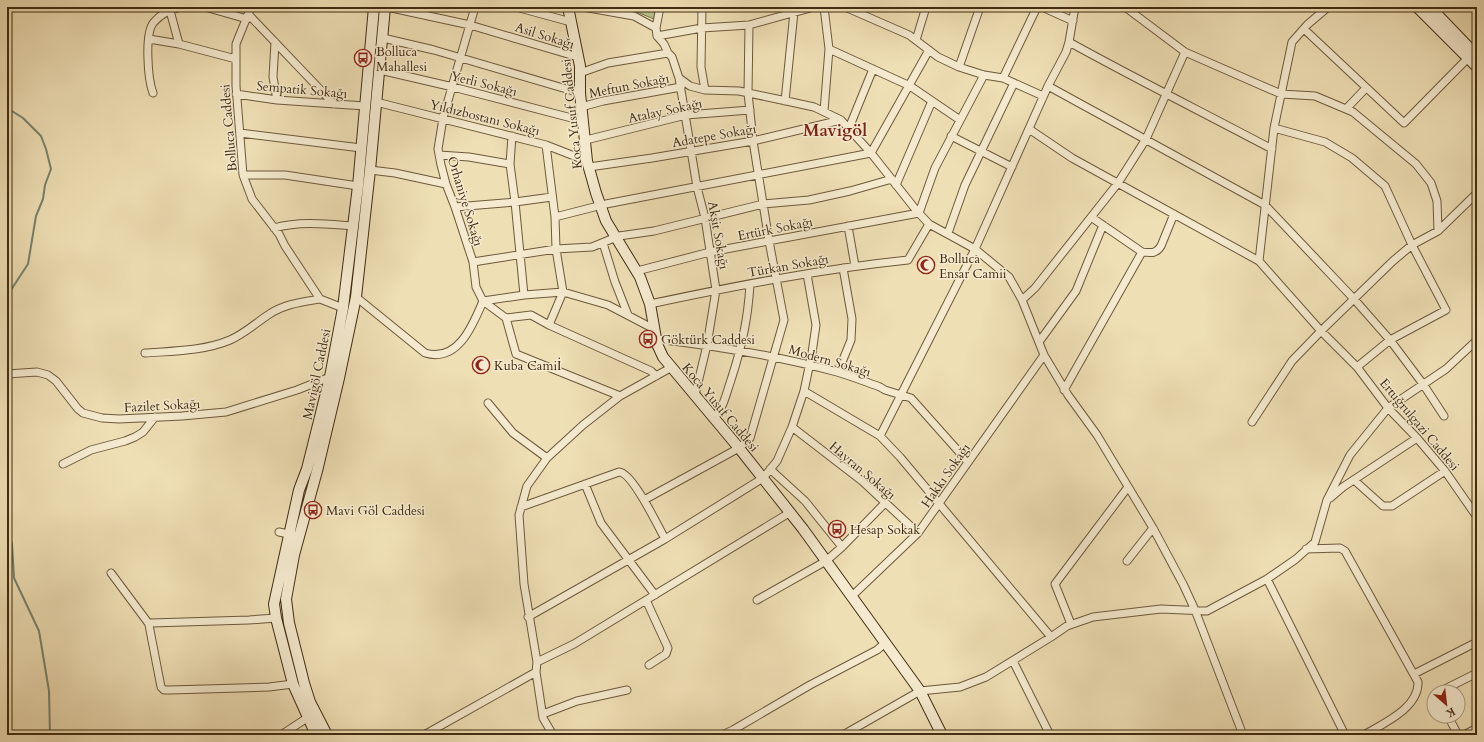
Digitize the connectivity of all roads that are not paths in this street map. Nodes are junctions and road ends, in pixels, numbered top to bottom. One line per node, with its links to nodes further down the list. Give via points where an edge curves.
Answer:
1 (181, 7): 24 (street)
2 (205, 7): 26 (street)
3 (251, 7): 26 (street, Bolluca Caddesi)
4 (374, 7): 77 (main road, Mavigöl Caddesi)
5 (386, 7): 29 (street, Asil Sokağı); 36 (main road, Mavigöl Caddesi)
6 (474, 7): 29 (street, Orhaniye Sokağı)
7 (516, 7): 28 (street)
8 (568, 7): 28 (main road, Koca Yusuf Caddesi)
9 (583, 7): 32 (street, via 634,16)
10 (660, 7): 32 (street)
11 (702, 7): 33 (street)
12 (814, 7): 25 (street)
13 (824, 7): 42 (street)
14 (845, 7): 38 (street)
15 (926, 7): 38 (street)
16 (980, 7): 50 (street)
17 (1037, 7): 57 (street)
18 (1042, 7): 27 (street)
19 (1075, 7): 27 (street)
20 (1125, 7): 44 (street)
21 (1328, 7): 34 (street)
22 (1417, 7): 31 (main road)
23 (1430, 7): 31 (main road)
24 (170, 8): 37 (street, via 153,22); 41 (street)
25 (794, 12): 30 (street); 73 (street)
26 (248, 17): 39 (street); 48 (street, Bolluca Caddesi, via 236,44)
27 (1073, 21): 40 (street)
28 (571, 22): 47 (main road, Koca Yusuf Caddesi)
29 (470, 25): 47 (street, Asil Sokağı); 49 (street, Orhaniye Sokağı)
30 (749, 25): 33 (street); 67 (street)
31 (1441, 25): 46 (main road)
32 (656, 28): 35 (street, Akşit Sokağı)
33 (702, 28): 35 (street); 64 (street, via 700,66)
34 (1304, 29): 63 (street); 70 (street, via 1292,42)
35 (658, 36): 45 (street, Akşit Sokağı)
36 (383, 38): 49 (street); 53 (main road, Mavigöl Caddesi)
37 (149, 39): 41 (street); 65 (street, via 150,84)
38 (916, 40): 43 (street)
39 (275, 42): 72 (street, via 273,77); 76 (street)
40 (1069, 42): 60 (street); 68 (street)
41 (179, 44): 48 (street)
42 (829, 49): 52 (street); 81 (street)
43 (929, 50): 50 (street); 59 (street)
44 (1185, 52): 68 (street); 70 (street)
45 (668, 53): 54 (street, via 608,63); 56 (street, Akşit Sokağı, via 672,57)
46 (1473, 57): 51 (main road); 63 (street, via 1404,123)
47 (578, 58): 54 (main road, Koca Yusuf Caddesi)
48 (236, 59): 69 (street, Bolluca Caddesi)
49 (461, 59): 61 (street, Orhaniye Sokağı); 66 (street)
50 (959, 67): 55 (street)
51 (1477, 67)
52 (874, 69): 59 (street); 87 (street)
53 (380, 70): 61 (street, Yerli Sokağı); 75 (main road, Mavigöl Caddesi)
54 (580, 73): 66 (main road, Koca Yusuf Caddesi)
55 (984, 74): 57 (street); 85 (street)
56 (679, 78): 62 (street, Akşit Sokağı); 64 (street, via 690,86)
57 (1003, 78): 58 (street)
58 (1014, 83): 71 (street); 100 (street)
59 (910, 86): 74 (street); 101 (street)
60 (1048, 86): 71 (street); 93 (street)
61 (452, 87): 83 (street, Orhaniye Sokağı); 86 (street, Yerli Sokağı)
62 (681, 87): 78 (street, Meftun Sokağı); 82 (street, Akşit Sokağı)
63 (1366, 88): 79 (street)
64 (705, 90): 67 (street)
65 (153, 93)
66 (580, 93): 78 (main road, Koca Yusuf Caddesi)
67 (748, 93): 73 (street); 80 (street)
68 (1167, 93): 93 (street); 98 (street)
69 (236, 94): 72 (street, Sempatik Sokağı); 90 (street, Bolluca Caddesi)
70 (1281, 94): 79 (street, via 1315,96); 88 (street)
71 (1043, 96): 89 (street)
72 (277, 100): 76 (street, Sempatik Sokağı)
73 (785, 100): 81 (street)
74 (932, 101): 85 (street); 109 (street)
75 (376, 102): 83 (street, Yıldızbostanı Sokağı); 106 (main road, Mavigöl Caddesi)
76 (334, 104): 77 (street, Sempatik Sokağı)
77 (365, 106): 97 (main road, Mavigöl Caddesi)
78 (581, 107): 86 (main road, Koca Yusuf Caddesi)
79 (1346, 109): 131 (street, via 1416,164 1431,183 1437,202)
80 (750, 110): 82 (street, Atalay Sokağı); 95 (street)
81 (824, 111): 84 (street)
82 (686, 115): 94 (street, Atalay Sokağı); 99 (street, Akşit Sokağı)
83 (443, 118): 91 (street, Yıldızbostanı Sokağı); 102 (street, Orhaniye Sokağı)
84 (842, 120): 87 (street); 95 (street, Adatepe Sokağı)
85 (960, 120): 92 (street)
86 (583, 121): 94 (main road, Koca Yusuf Caddesi)
87 (849, 128): 101 (street)
88 (1274, 128): 98 (street); 136 (street, via 1325,142 1369,172 1385,186)
89 (1028, 129): 105 (street); 110 (street, Ertuğrulgazi Caddesi, via 1072,158)
90 (240, 133): 97 (street); 108 (street, Bolluca Caddesi)
91 (512, 136): 96 (street, Yıldızbostanı Sokağı); 103 (street)
92 (951, 136): 100 (street); 121 (street, via 935,168)
93 (1146, 139): 110 (street); 118 (street)
94 (586, 140): 104 (main road, Koca Yusuf Caddesi)
95 (753, 141): 99 (street, Adatepe Sokağı); 107 (street)
96 (546, 145): 104 (street, Yıldızbostanı Sokağı); 115 (street)
97 (361, 148): 112 (main road, Mavigöl Caddesi)
98 (1272, 149): 118 (street)
99 (692, 151): 104 (street, Adatepe Sokağı); 113 (street, Akşit Sokağı)
100 (981, 152): 105 (street); 132 (street, via 965,185)
101 (871, 153): 107 (street); 109 (street)
102 (439, 155): 103 (street); 111 (street, Orhaniye Sokağı)
103 (510, 164): 116 (street)
104 (588, 164): 119 (main road, Koca Yusuf Caddesi)
105 (1012, 167): 138 (street)
106 (370, 170): 111 (street); 153 (main road, Mavigöl Caddesi)
107 (758, 175): 113 (street); 117 (street)
108 (243, 176): 112 (street, via 285,175); 130 (street, Bolluca Caddesi, via 252,199)
109 (894, 182): 117 (street, via 809,200); 121 (street)
110 (1118, 183): 122 (street, Ertuğrulgazi Caddesi); 124 (street)
111 (446, 184): 120 (street, Orhaniye Sokağı)
112 (358, 186): 128 (main road, Mavigöl Caddesi)
113 (697, 186): 119 (street); 125 (street, Akşit Sokağı)
114 (1477, 193): 131 (street)
115 (552, 197): 116 (street); 123 (street)
116 (515, 202): 120 (street); 141 (street)
117 (763, 204): 125 (street); 134 (street)
118 (1265, 205): 142 (street); 155 (street)
119 (601, 206): 123 (street); 133 (main road, Koca Yusuf Caddesi, via 606,221)
120 (456, 207): 143 (street, Orhaniye Sokağı)
121 (919, 213): 126 (street); 129 (street, Ertürk Sokağı)
122 (1174, 214): 140 (street, via 1158,250 1154,253); 142 (street, Ertuğrulgazi Caddesi)
123 (554, 217): 137 (street)
124 (1091, 217): 127 (street); 156 (street, via 1035,288)
125 (705, 218): 133 (street); 139 (street, Akşit Sokağı)
126 (929, 224): 132 (street); 144 (street, Türkan Sokağı, via 908,260)
127 (1103, 225): 140 (street); 167 (street, via 1076,291)
128 (353, 226): 130 (street, via 303,223); 159 (main road, Mavigöl Caddesi)
129 (848, 226): 134 (street, Ertürk Sokağı); 144 (street)
130 (274, 228): 154 (street, Bolluca Caddesi)
131 (1438, 231): 136 (street)
132 (948, 233): 138 (street)
133 (617, 237): 135 (street); 146 (main road, Koca Yusuf Caddesi)
134 (769, 241): 139 (street, Ertürk Sokağı); 148 (street)
135 (603, 243): 137 (street, via 592,247); 160 (street)
136 (1412, 245): 155 (street); 165 (street, via 1446,310)
137 (556, 249): 141 (street); 151 (street)
138 (975, 249): 156 (street, via 1009,277); 183 (street)
139 (710, 252): 146 (street, Ertürk Sokağı); 150 (street, Akşit Sokağı)
140 (1142, 252): 181 (street)
141 (521, 253): 143 (street); 152 (street)
142 (1259, 261): 163 (street, Ertuğrulgazi Caddesi)
143 (473, 262): 157 (street, Orhaniye Sokağı, via 476,287)
144 (855, 266): 145 (street, Türkan Sokağı)
145 (843, 268): 147 (street, Türkan Sokağı); 176 (street, via 852,319 850,340)
146 (637, 271): 158 (main road, Koca Yusuf Caddesi)
147 (807, 274): 148 (street, Türkan Sokağı); 173 (street, via 816,325)
148 (776, 279): 149 (street, Türkan Sokağı); 172 (street, via 784,320)
149 (750, 284): 150 (street, Türkan Sokağı); 169 (street)
150 (716, 290): 158 (street, Türkan Sokağı); 168 (street, Akşit Sokağı)
151 (563, 292): 152 (street); 160 (street, via 608,305); 162 (street)
152 (524, 295): 157 (street)
153 (356, 297): 157 (street, via 425,353 433,355 446,353 459,345 473,325); 214 (main road, Mavigöl Caddesi, via 317,472)
154 (320, 299): 159 (street); 170 (street, via 286,306 240,335 221,343)
155 (1354, 299): 163 (street); 165 (street)
156 (1022, 300): 167 (street)
157 (483, 301): 161 (street)
158 (650, 304): 164 (main road, Koca Yusuf Caddesi)
159 (343, 308): 179 (main road, Mavigöl Caddesi)
160 (628, 315): 164 (street)
161 (506, 318): 162 (street, via 531,315); 184 (street, via 516,354)
162 (549, 326): 178 (street, via 651,371)
163 (1321, 331): 175 (street, Ertuğrulgazi Caddesi); 191 (street, via 1292,360)
164 (655, 334): 168 (street, Modern Sokağı); 174 (main road, Koca Yusuf Caddesi, via 664,357)
165 (1390, 340): 175 (street); 180 (street)
166 (1477, 340): 180 (street, via 1446,369)
167 (1038, 342): 171 (street)
168 (707, 344): 169 (street, Modern Sokağı); 185 (street, Akşit Sokağı)
169 (741, 350): 172 (street, Modern Sokağı); 190 (street, via 721,410)
170 (146, 353)
171 (1044, 355): 181 (street); 197 (street, Hakkı Sokağı)
172 (774, 357): 173 (street, Modern Sokağı); 195 (street, via 751,436)
173 (810, 365): 176 (street, Modern Sokağı); 182 (street)
174 (672, 367): 178 (street); 185 (main road, Koca Yusuf Caddesi)
175 (1357, 367): 187 (street, Ertuğrulgazi Caddesi)
176 (838, 372): 183 (street, Modern Sokağı)
177 (7, 374): 189 (street, Fazilet Sokağı, via 37,372 48,375 83,413 119,419)
178 (656, 376): 184 (street)
179 (330, 377): 189 (street, Fazilet Sokağı, via 226,412); 214 (main road, Mavigöl Caddesi)
180 (1423, 384): 187 (street); 188 (street)
181 (1064, 390): 204 (street, via 1097,435)
182 (804, 391): 192 (street); 193 (street)
183 (900, 395): 193 (street); 197 (street, Modern Sokağı, via 911,398)
184 (620, 396): 196 (street)
185 (695, 396): 190 (main road, Koca Yusuf Caddesi)
186 (488, 403): 196 (street, via 514,433)
187 (1388, 408): 194 (street, Ertuğrulgazi Caddesi); 206 (street, via 1350,455)
188 (1444, 416)
189 (154, 417): 198 (street, via 144,432 135,437 91,450)
190 (714, 418): 195 (main road, Koca Yusuf Caddesi)
191 (1252, 422)
192 (792, 427): 199 (street, via 777,461); 207 (street, Hayran Sokağı, via 862,481)
193 (880, 436): 208 (street)
194 (1417, 438): 200 (street, Ertuğrulgazi Caddesi); 202 (street)
195 (739, 448): 201 (main road, Koca Yusuf Caddesi); 205 (street)
196 (547, 458): 209 (street, via 527,486)
197 (968, 462): 208 (street, Hakkı Sokağı)
198 (63, 464)
199 (770, 469): 201 (street); 216 (street, via 805,501)
200 (1445, 471): 202 (street, via 1392,506 1382,506); 211 (street, Ertuğrulgazi Caddesi)
201 (762, 478): 210 (main road, Koca Yusuf Caddesi); 215 (street)
202 (1354, 480): 206 (street)
203 (585, 484): 205 (street, via 624,472); 209 (street); 218 (street, via 601,523)
204 (1128, 487): 212 (street); 231 (street, via 1055,584)
205 (644, 500): 215 (street)
206 (1328, 500): 217 (street, via 1315,542)
207 (885, 503): 213 (street, Hayran Sokağı); 216 (street)
208 (940, 504): 213 (street, Hakkı Sokağı); 232 (street)
209 (521, 507): 228 (street, via 518,516)
210 (789, 513): 219 (main road, Koca Yusuf Caddesi); 223 (street)
211 (1477, 517)
212 (1153, 528): 220 (street); 227 (street)
213 (918, 533): 224 (street, Hakkı Sokağı)
214 (289, 534): 229 (main road, Mavigöl Caddesi, via 275,597); 251 (main road, Mavigöl Caddesi, via 286,610 307,693)
215 (665, 539): 218 (street)
216 (842, 547): 219 (street)
217 (1306, 549): 222 (street); 239 (street, via 1340,548 1345,551)
218 (628, 560): 223 (street); 228 (street)
219 (826, 561): 224 (main road, Koca Yusuf Caddesi); 226 (street)
220 (1127, 561)
221 (111, 573): 230 (street)
222 (1267, 580): 227 (street, via 1207,611); 259 (street)
223 (655, 594): 225 (street)
224 (851, 597): 234 (main road, Koca Yusuf Caddesi)
225 (646, 600): 236 (street, via 574,644); 237 (street, via 668,648 666,654)
226 (757, 600)
227 (1195, 610): 231 (street, via 1161,609 1093,617); 258 (street)
228 (528, 617): 236 (street)
229 (276, 618): 230 (street); 241 (main road, Mavigöl Caddesi)
230 (149, 624): 241 (street, via 161,687 164,690)
231 (1071, 624): 232 (street)
232 (1051, 637): 235 (street)
233 (1477, 642): 239 (street)
234 (884, 644): 244 (main road, Koca Yusuf Caddesi); 254 (street)
235 (1013, 661): 244 (street, via 986,678 960,687); 257 (street)
236 (537, 662): 238 (street)
237 (649, 665)
238 (536, 672): 245 (street); 252 (street)
239 (1414, 674): 260 (street, via 1418,690 1406,707)
240 (1477, 674): 242 (street)
241 (293, 684): 246 (main road, Mavigöl Caddesi)
242 (1455, 684)
243 (627, 690): 245 (street, via 577,702)
244 (920, 691): 255 (street); 256 (main road, Koca Yusuf Caddesi)
245 (543, 714): 253 (street)
246 (307, 718): 249 (street); 250 (main road, Mavigöl Caddesi)
247 (1452, 724): 261 (street)
248 (1477, 728): 262 (street)
249 (281, 735)
250 (316, 735)
251 (327, 735)
252 (424, 735)
253 (553, 735)
254 (722, 735)
255 (843, 735)
256 (942, 735)
257 (1050, 735)
258 (1243, 735)
259 (1345, 735)
260 (1364, 735)
261 (1458, 735)
262 (1464, 735)

